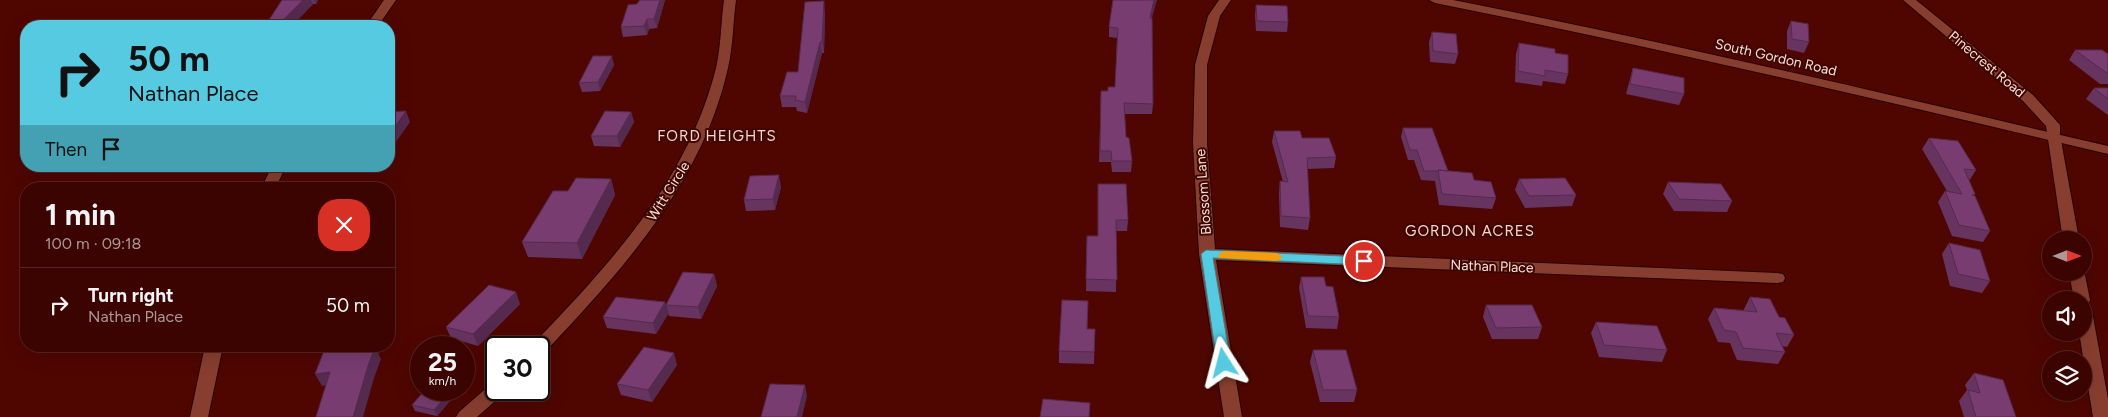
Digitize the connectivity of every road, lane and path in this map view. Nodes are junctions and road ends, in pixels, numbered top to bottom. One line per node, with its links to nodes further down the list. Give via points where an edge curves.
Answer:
1 (390, 0): 6 (street)
2 (730, 0): 12 (street, Witt Circle, via 723,67 692,153 657,213 606,277)
3 (1225, 0): 10 (street, Blossom Lane, via 1214,16 1201,65 1200,143)
4 (1435, 0): 7 (street, South Gordon Road, via 1607,34)
5 (1909, 0): 7 (street, Pinecrest Road, via 2028,98 2053,125)
6 (376, 20)
7 (2053, 136): 8 (street, South Gordon Road); 9 (street, Pinecrest Road)
8 (2108, 150)
9 (2069, 231)
10 (1206, 254): 11 (street, Nathan Place); 18 (street, Blossom Lane)
11 (1777, 278)
12 (550, 336)
13 (2089, 341): 19 (street)
14 (213, 352): 16 (street)
15 (485, 400): 17 (street)
16 (199, 417)
17 (465, 417)
18 (1233, 417)
19 (2102, 417)

